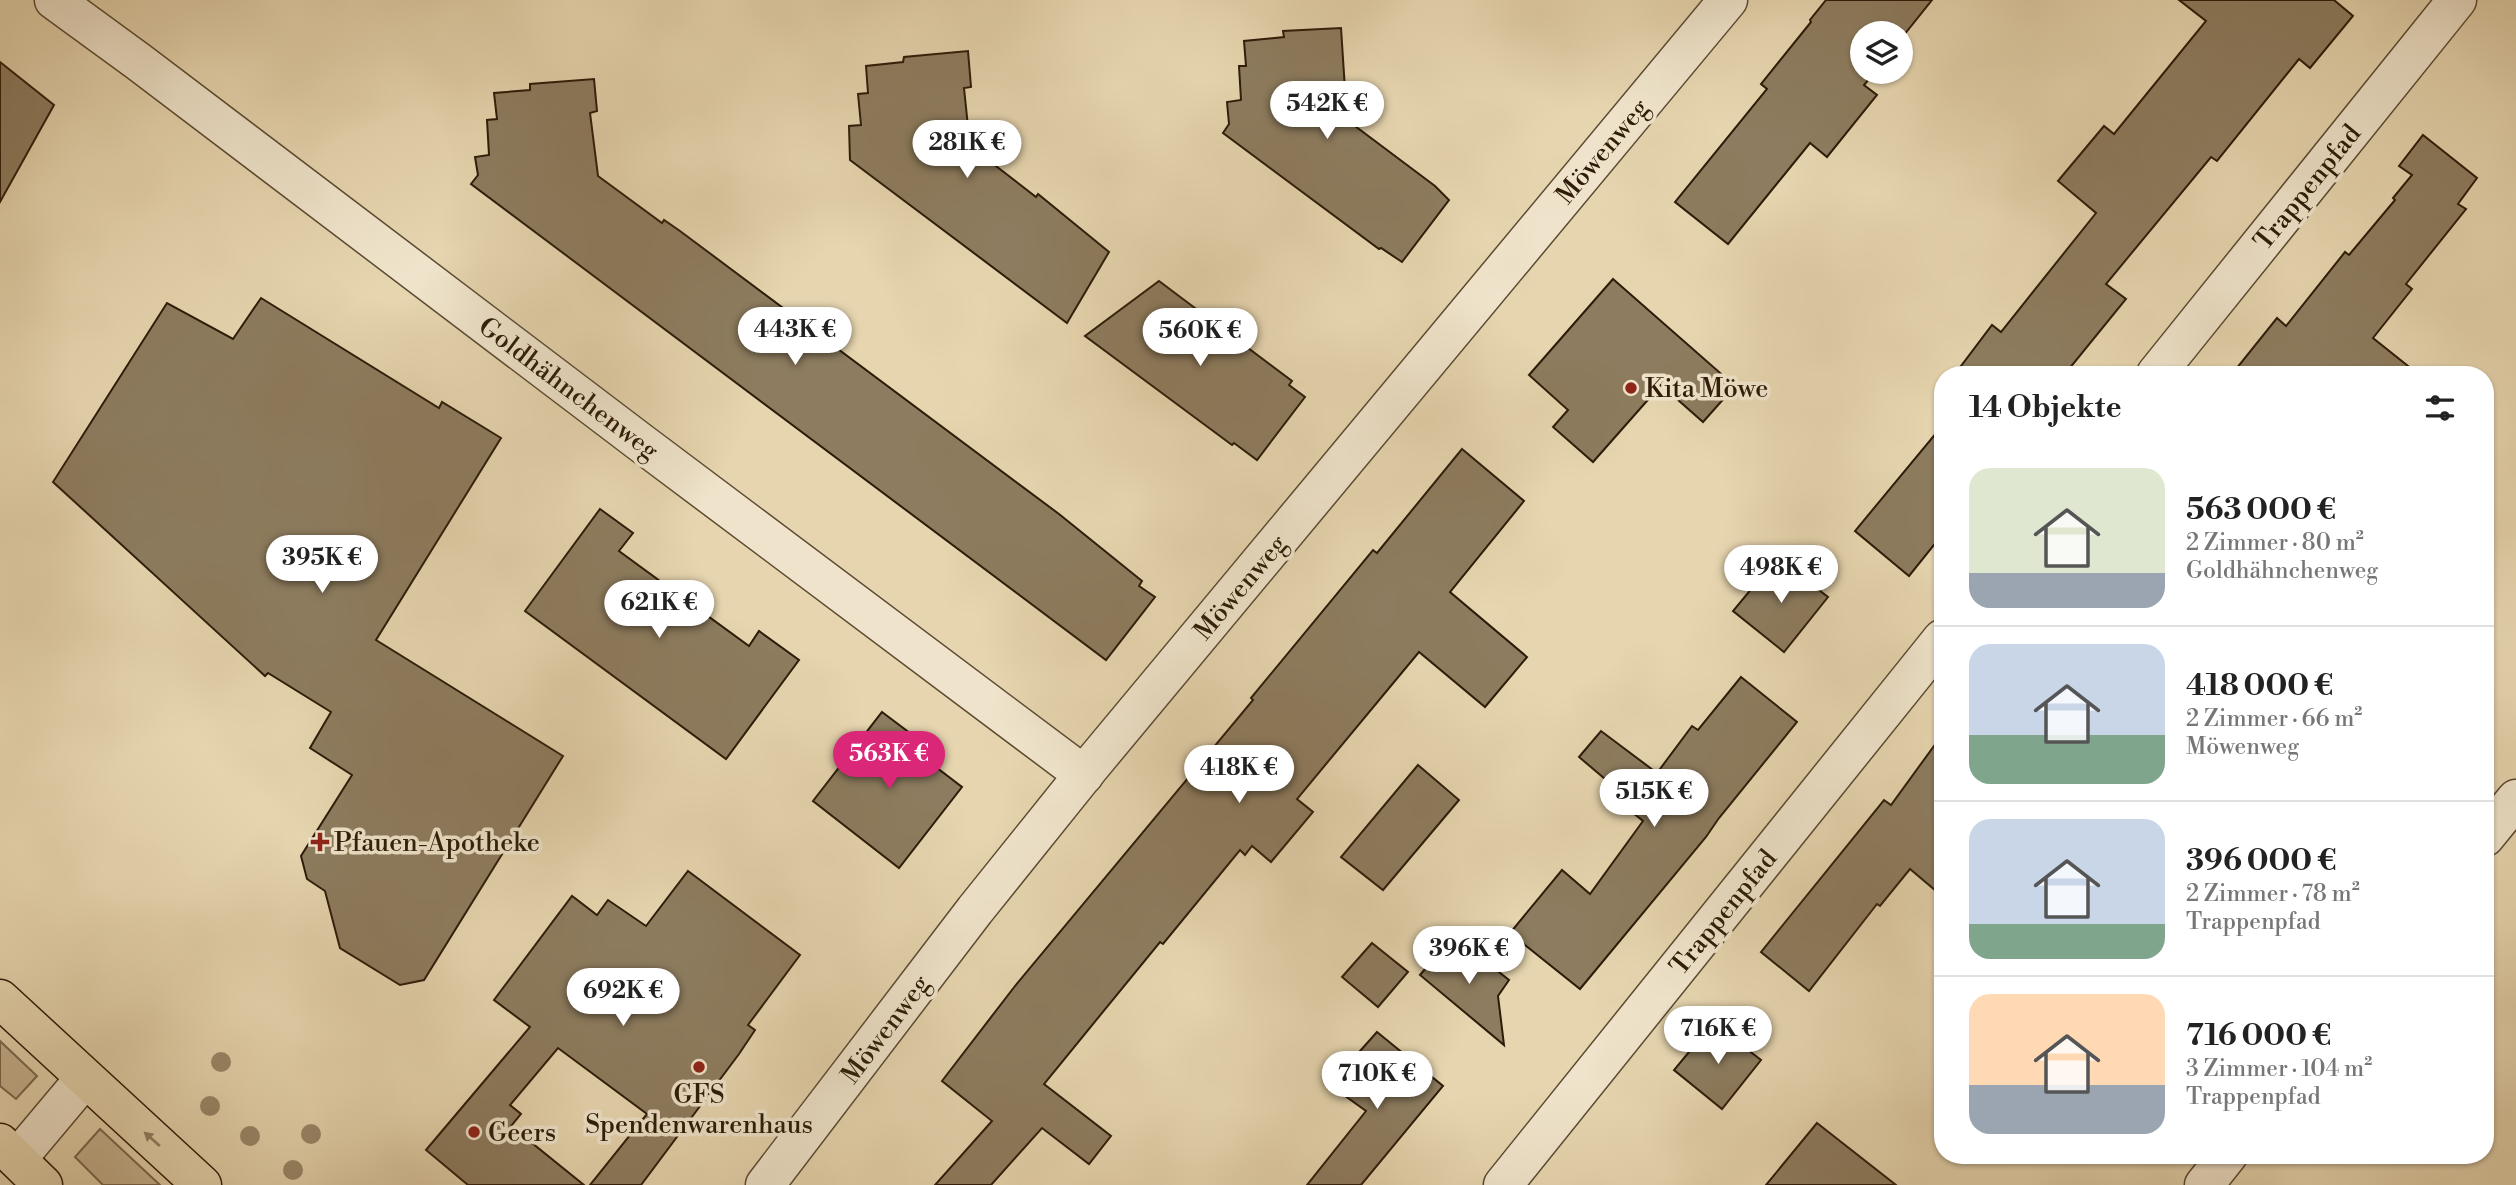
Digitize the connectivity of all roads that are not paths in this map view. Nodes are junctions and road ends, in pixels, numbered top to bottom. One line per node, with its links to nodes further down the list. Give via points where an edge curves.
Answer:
1 (54, 0): 6 (street, Goldhähnchenweg)
2 (1728, 0): 6 (street, Möwenweg)
3 (2457, 0): 4 (street, Trappenpfad)
4 (2162, 366)
5 (1934, 649): 15 (street, Trappenpfad)
6 (1084, 775): 14 (street, Möwenweg)
7 (2516, 799): 8 (street)
8 (2494, 826)
9 (0, 999): 10 (main road)
10 (85, 1078): 11 (street); 13 (main road, one-way to 10)
11 (20, 1162)
12 (2221, 1164): 16 (street)
13 (202, 1185)
14 (765, 1185)
15 (1503, 1185)
16 (2204, 1185)

